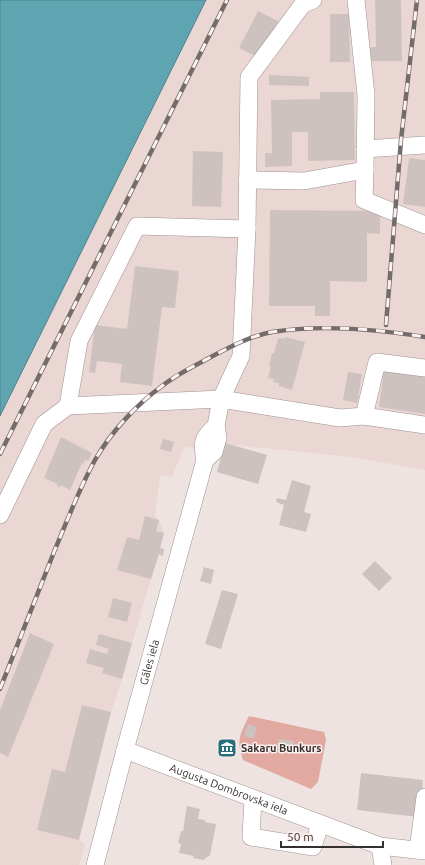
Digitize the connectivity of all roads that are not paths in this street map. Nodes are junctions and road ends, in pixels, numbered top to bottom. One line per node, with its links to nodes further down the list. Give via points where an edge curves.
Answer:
1 (313, 0): 6 (street, via 303,4 249,77)
2 (356, 0): 4 (street, via 366,95)
3 (425, 145): 4 (street)
4 (365, 149): 5 (street)
5 (365, 170): 6 (street, via 304,181); 7 (street, via 364,200)
6 (247, 180): 8 (street)
7 (425, 225)
8 (246, 230): 10 (street, via 241,356); 11 (street, via 137,226 79,341)
9 (425, 368): 12 (street, via 377,362)
10 (221, 399): 11 (street); 12 (street, via 340,418); 15 (street, Gāles iela, via 216,426 206,435 203,450 205,460)
11 (68, 406): 14 (street, via 44,424)
12 (364, 416): 13 (street)
13 (425, 425)
14 (0, 515)
15 (125, 750): 17 (street, Augusta Dombrovska iela); 21 (street, Gāles iela)
16 (425, 797): 20 (street)
17 (253, 799): 18 (street, Augusta Dombrovska iela); 18 (street, via 251,837 312,847)
18 (320, 824): 19 (street, Augusta Dombrovska iela)
19 (380, 846): 20 (street, Augusta Dombrovska iela); 22 (street)
20 (421, 851)
21 (95, 865)
22 (383, 865)

